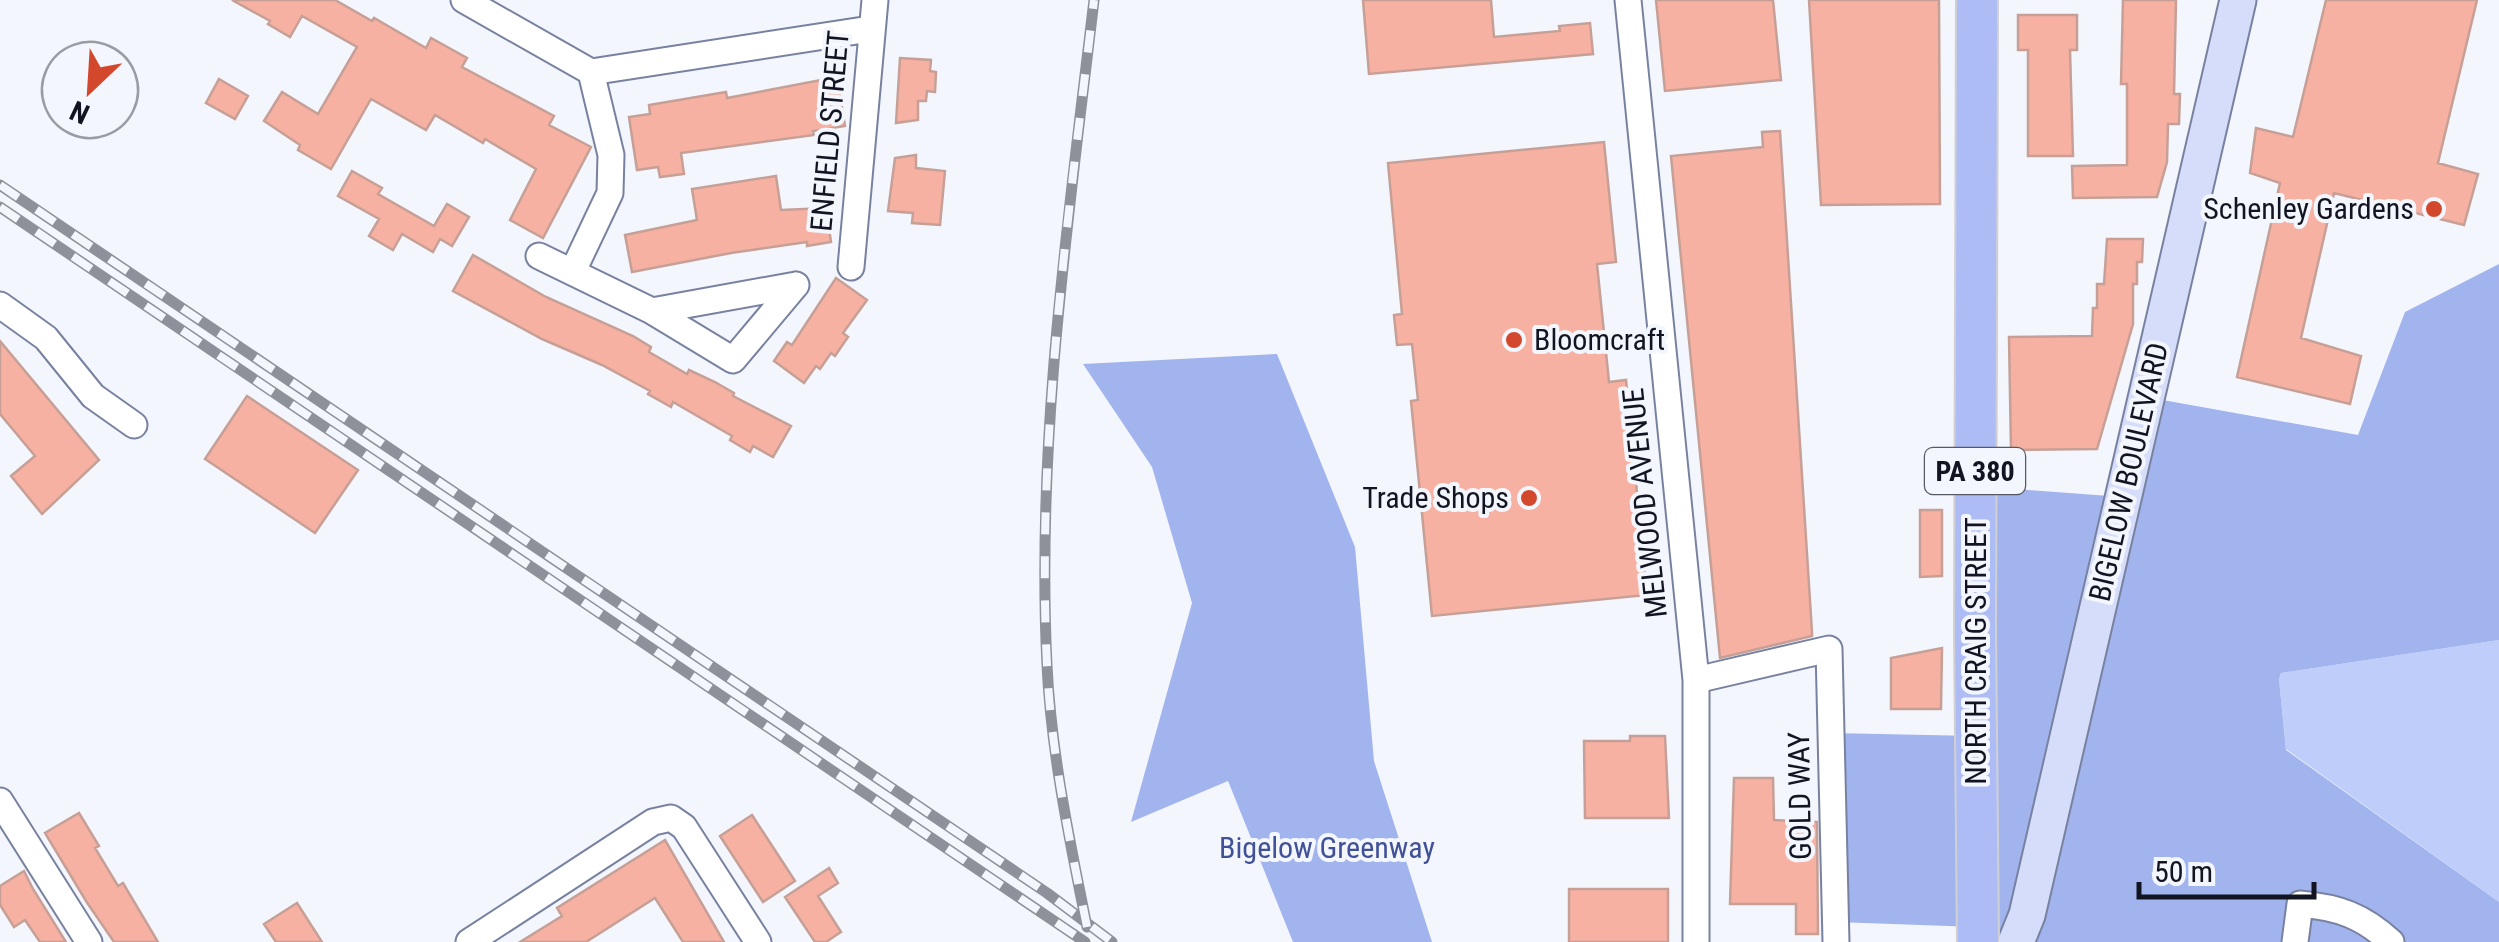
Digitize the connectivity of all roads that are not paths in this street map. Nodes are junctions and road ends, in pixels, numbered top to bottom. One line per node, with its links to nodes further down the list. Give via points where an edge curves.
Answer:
1 (464, 0): 7 (street)
2 (875, 0): 6 (street, ENFIELD STREET)
3 (1628, 0): 14 (street, MELWOOD AVENUE)
4 (1978, 0): 21 (main road, NORTH CRAIG STREET / PA 380)
5 (2238, 0): 22 (main road, BIGELOW BOULEVARD)
6 (870, 29): 7 (street); 9 (street, ENFIELD STREET)
7 (591, 72): 10 (street, via 611,155 610,193)
8 (539, 256): 10 (street)
9 (851, 268)
10 (572, 271): 12 (street)
11 (0, 305): 13 (street, via 46,338 94,396)
12 (652, 311): 12 (street, via 778,288 796,284 733,360)
13 (134, 425)
14 (1696, 680): 19 (street, MELWOOD AVENUE); 20 (street, GOLD WAY, via 1829,649)
15 (0, 801): 17 (street)
16 (485, 938): 18 (street, via 653,822 671,818 684,827)
17 (89, 942)
18 (758, 942)
19 (1696, 942)
20 (1836, 942)
21 (1978, 942)
22 (2016, 942)
23 (2295, 942): 24 (street, via 2300,904 2368,921)
24 (2391, 942)

